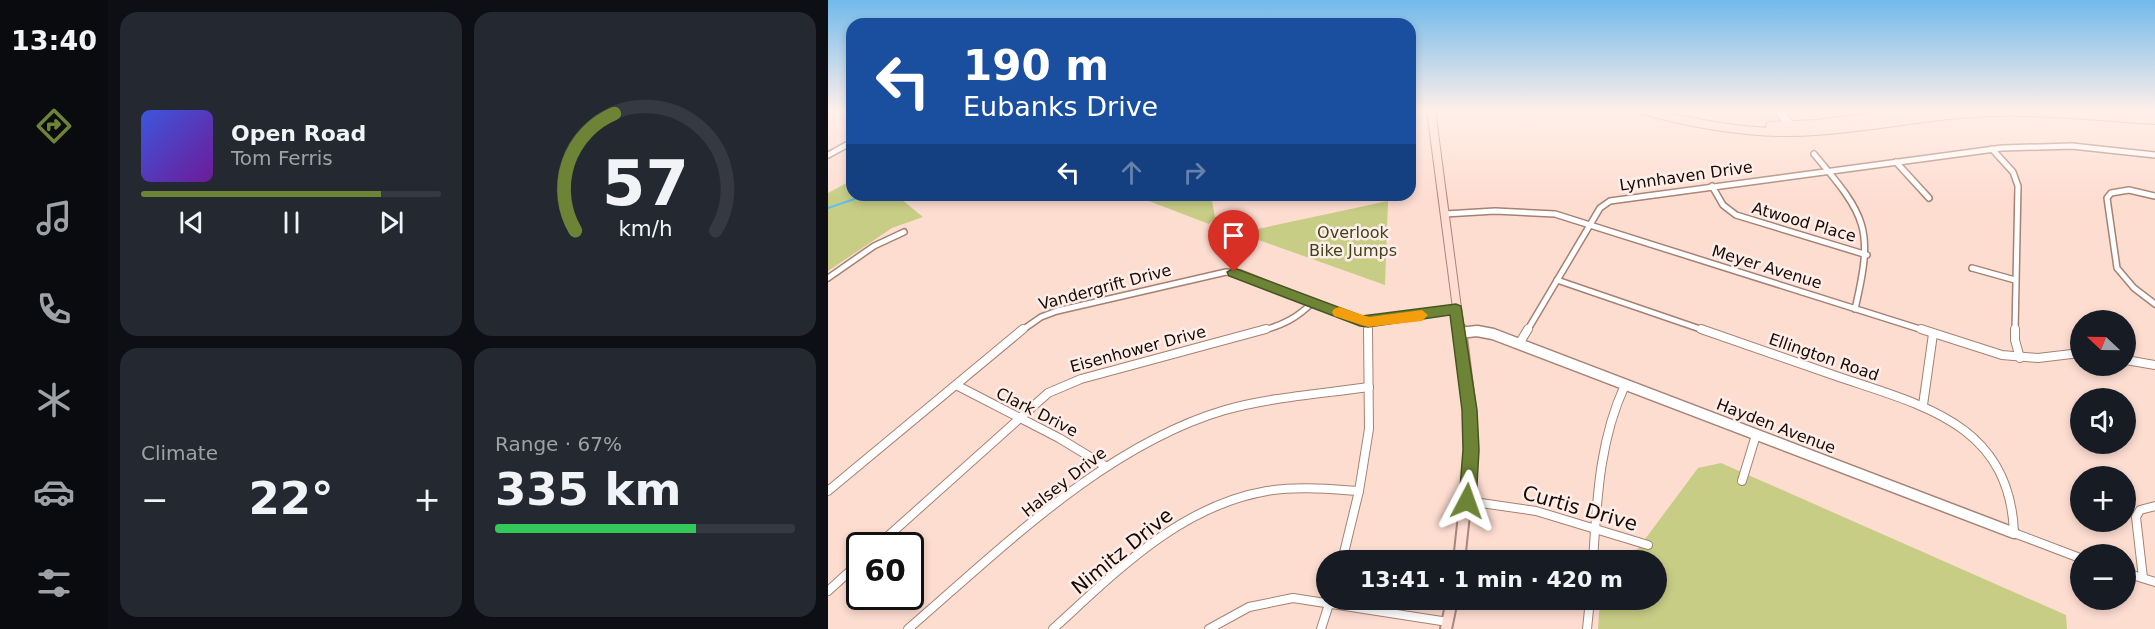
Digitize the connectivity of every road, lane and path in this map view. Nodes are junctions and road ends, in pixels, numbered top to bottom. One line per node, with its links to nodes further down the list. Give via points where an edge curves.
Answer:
1 (1435, 139): 12 (main road)
2 (846, 145): 5 (street)
3 (1992, 149): 6 (street, Lynnhaven Drive, via 2072,146); 7 (street, Lynnhaven Drive); 19 (street, via 2013,172 2018,186)
4 (1814, 154): 8 (street)
5 (828, 155)
6 (2155, 155)
7 (1896, 162): 8 (street, Lynnhaven Drive); 11 (street)
8 (1828, 171): 9 (street, Lynnhaven Drive); 15 (street, via 1862,218)
9 (1712, 186): 13 (street, Lynnhaven Drive, via 1610,201 1602,205); 15 (street, Atwood Place, via 1723,205 1736,215)
10 (2155, 196): 21 (street, via 2122,190 2108,198 2117,268)
11 (1929, 198)
12 (1445, 214): 13 (street, Meyer Avenue, via 1539,212); 22 (main road)
13 (1590, 225): 18 (street, Lynnhaven Drive); 23 (street, Meyer Avenue)
14 (904, 232): 17 (street, via 874,246)
15 (1867, 255): 23 (street)
16 (1972, 268): 19 (street)
17 (828, 278)
18 (1557, 280): 27 (street, Lynnhaven Drive); 35 (street, Ellington Road)
19 (2015, 280): 29 (street, via 2014,340)
20 (1313, 302): 24 (street, Vandergrift Drive); 32 (street, Vandergrift Drive, via 1240,273 1214,273 1041,317); 36 (street, Eisenhower Drive, via 1299,316 1274,328 1070,382 1048,393)
21 (2155, 304)
22 (1456, 309): 24 (street); 25 (main road)
23 (1855, 309): 26 (street, Meyer Avenue)
24 (1368, 322): 34 (street)
25 (1459, 333): 27 (street, Hayden Avenue, via 1485,332); 42 (main road, via 1471,432)
26 (1933, 334): 29 (street, Meyer Avenue); 35 (street)
27 (1519, 344): 33 (street, Hayden Avenue)
28 (2070, 354): 29 (street, Meyer Avenue)
29 (2020, 358)
30 (2136, 362): 31 (street)
31 (2155, 365)
32 (956, 385): 36 (street, Clark Drive); 41 (street, Vandergrift Drive)
33 (1624, 385): 37 (street, Hayden Avenue); 44 (street, via 1611,412 1602,450)
34 (1370, 387): 38 (street, Halsey Drive, via 1226,410 1165,433); 40 (street, via 1369,429)
35 (1923, 405): 46 (street, Ellington Road, via 1973,437 1999,467 2013,497)
36 (1018, 418): 38 (street, Clark Drive); 45 (street, Eisenhower Drive)
37 (1756, 435): 39 (street); 46 (street, Hayden Avenue)
38 (1105, 465): 63 (street, Halsey Drive)
39 (1742, 481)
40 (1359, 490): 48 (street); 64 (street, Nimitz Drive, via 1266,491 1209,508 1162,536)
41 (828, 491)
42 (1467, 501): 44 (street, Curtis Drive, via 1514,507); 49 (main road)
43 (2155, 506): 54 (street, via 2140,510 2136,518)
44 (1596, 528): 47 (street, Curtis Drive); 50 (street)
45 (892, 532)
46 (2014, 533): 51 (street, Hayden Avenue)
47 (1647, 545)
48 (1345, 550)
49 (1460, 550)
50 (1594, 550)
51 (2070, 554)
52 (846, 575): 56 (street)
53 (2136, 576): 54 (street)
54 (2143, 578): 55 (street)
55 (2155, 582)
56 (828, 591)
57 (1316, 600): 65 (street, via 1273,600 1243,609)
58 (1327, 610): 66 (street)
59 (1372, 610): 62 (street)
60 (1450, 610): 62 (main road)
61 (1589, 610): 67 (street)
62 (1447, 626)
63 (908, 629)
64 (1053, 629)
65 (1209, 629)
66 (1321, 629)
67 (1587, 629)

